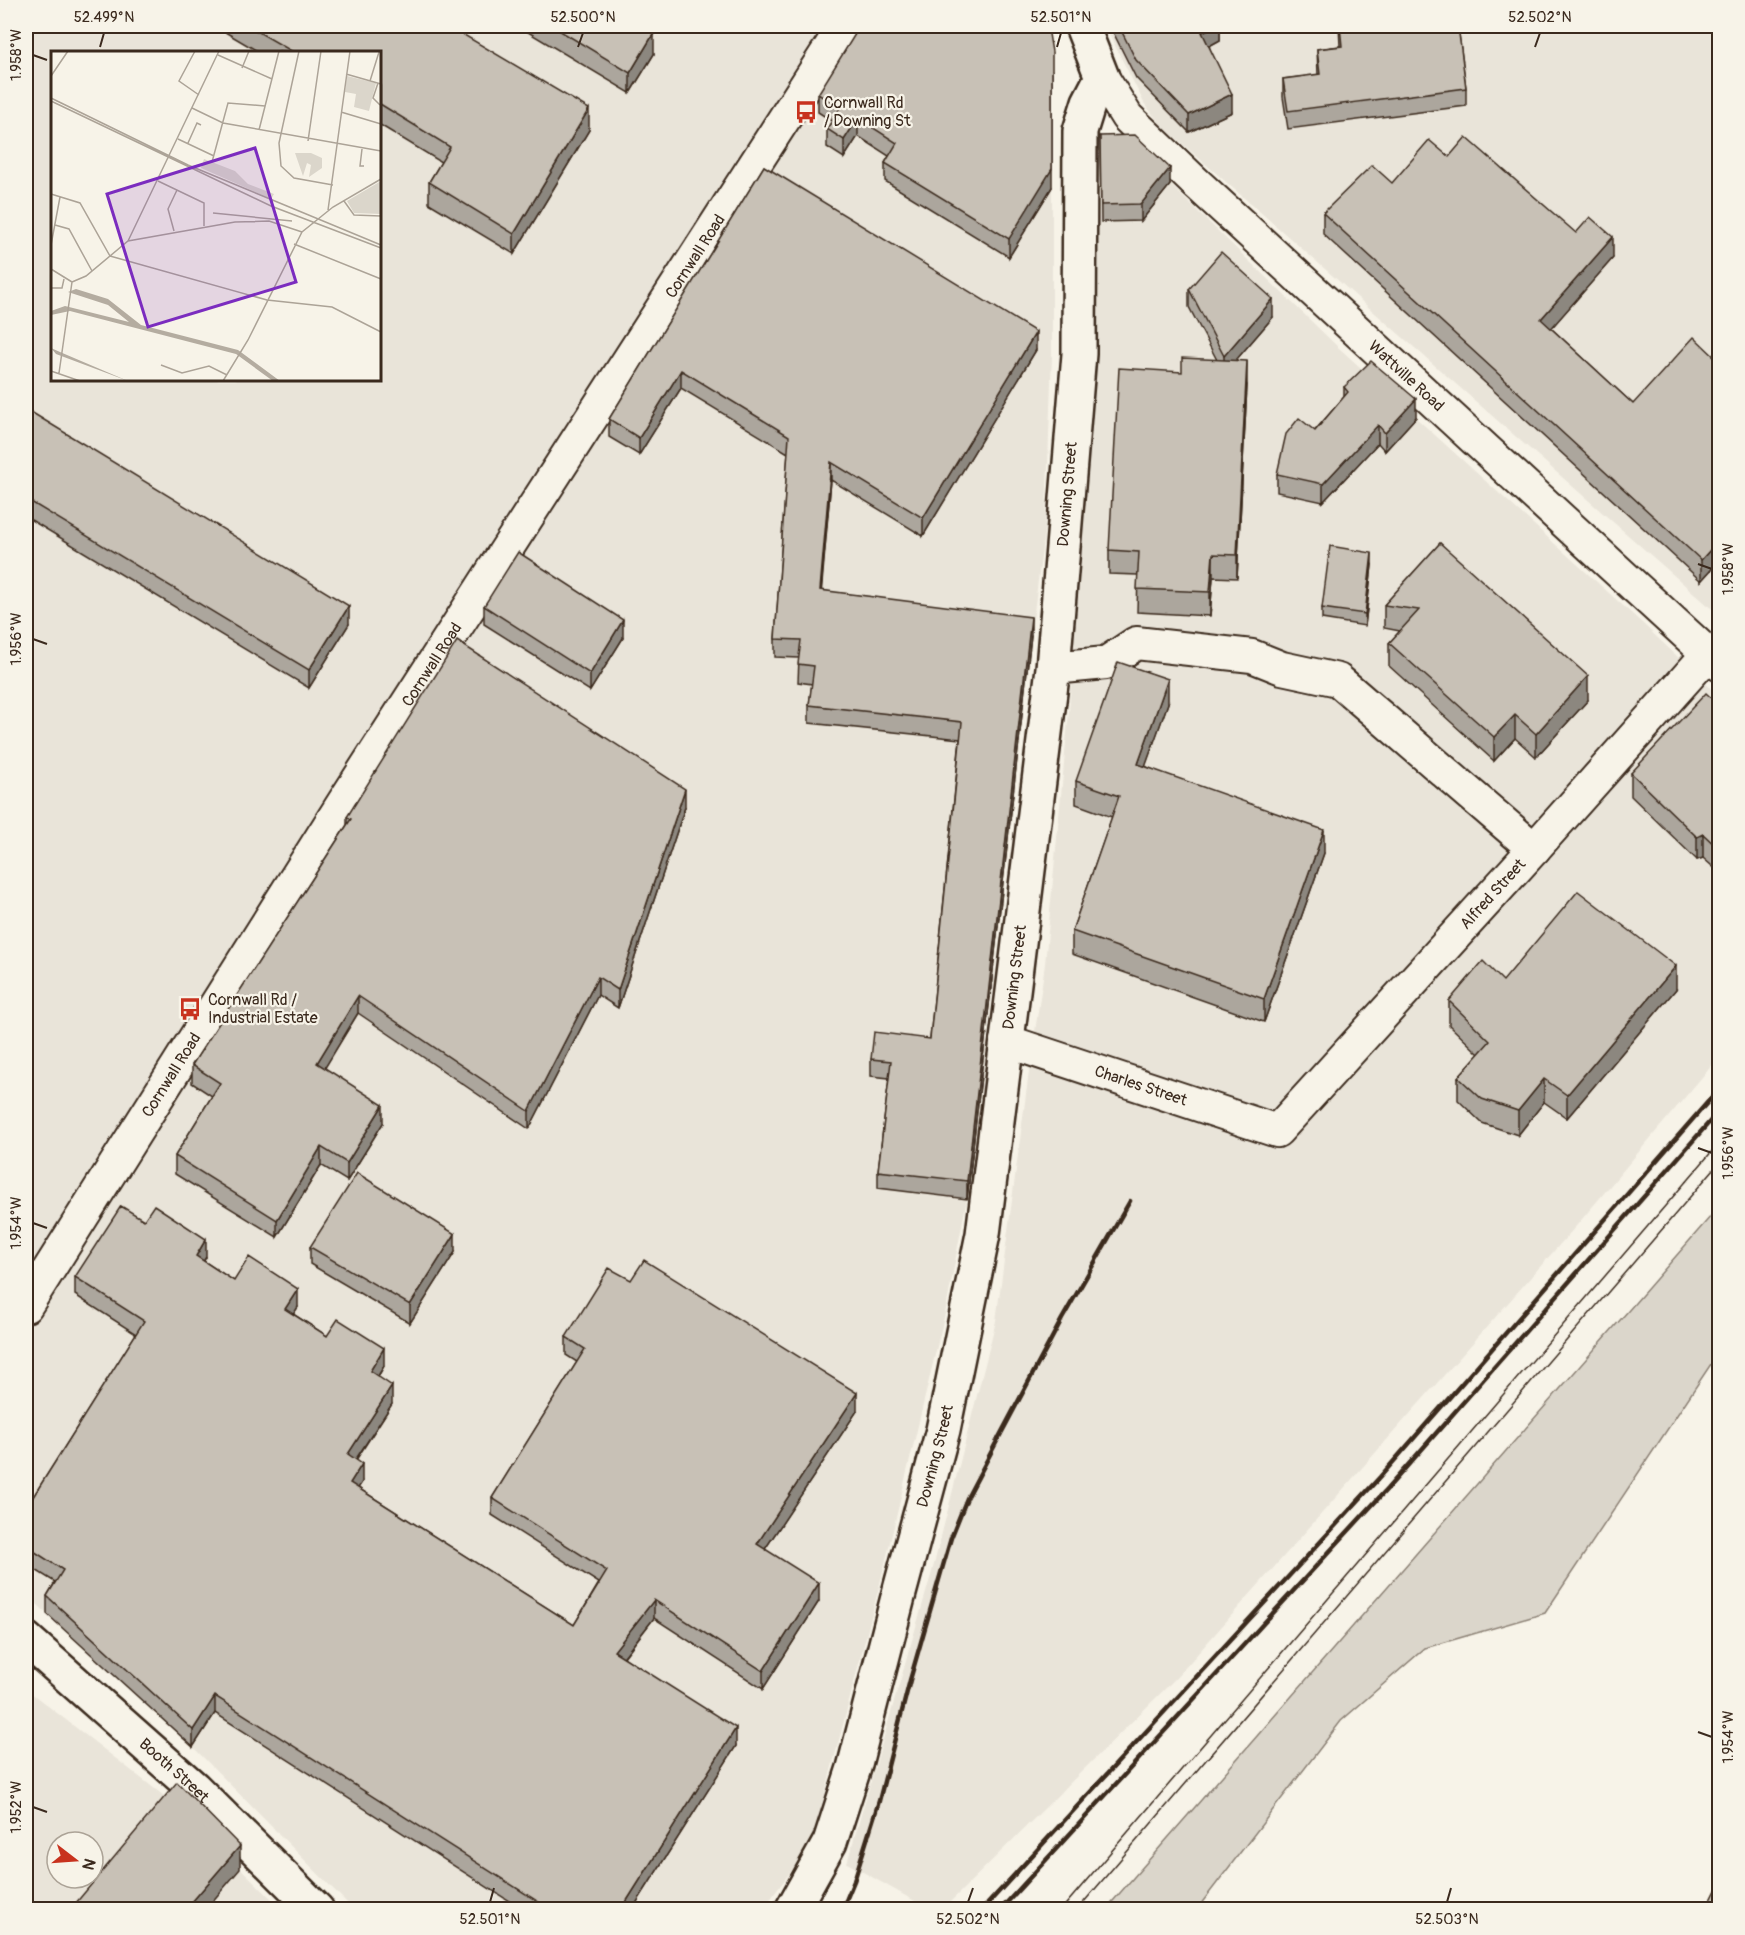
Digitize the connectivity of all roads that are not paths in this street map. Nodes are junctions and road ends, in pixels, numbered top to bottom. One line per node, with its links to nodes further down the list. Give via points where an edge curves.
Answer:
1 (844, 26): 9 (street, Cornwall Road, via 343,803)
2 (1082, 26): 3 (street)
3 (1102, 77): 4 (street, Wattville Road, via 1127,117); 5 (street, Downing Street, via 1080,132 1079,354)
4 (1714, 659): 6 (street, Alfred Street)
5 (1053, 668): 6 (street, via 1106,663 1136,644 1252,656 1282,668 1338,680); 7 (street, Downing Street)
6 (1534, 849): 8 (street, Alfred Street)
7 (1006, 1041): 8 (street, Charles Street); 12 (street, Downing Street, via 983,1234 943,1430 854,1768 830,1842)
8 (1277, 1131)
9 (26, 1306)
10 (26, 1639): 11 (street, Booth Street, via 194,1788)
11 (317, 1910)
12 (792, 1910)

